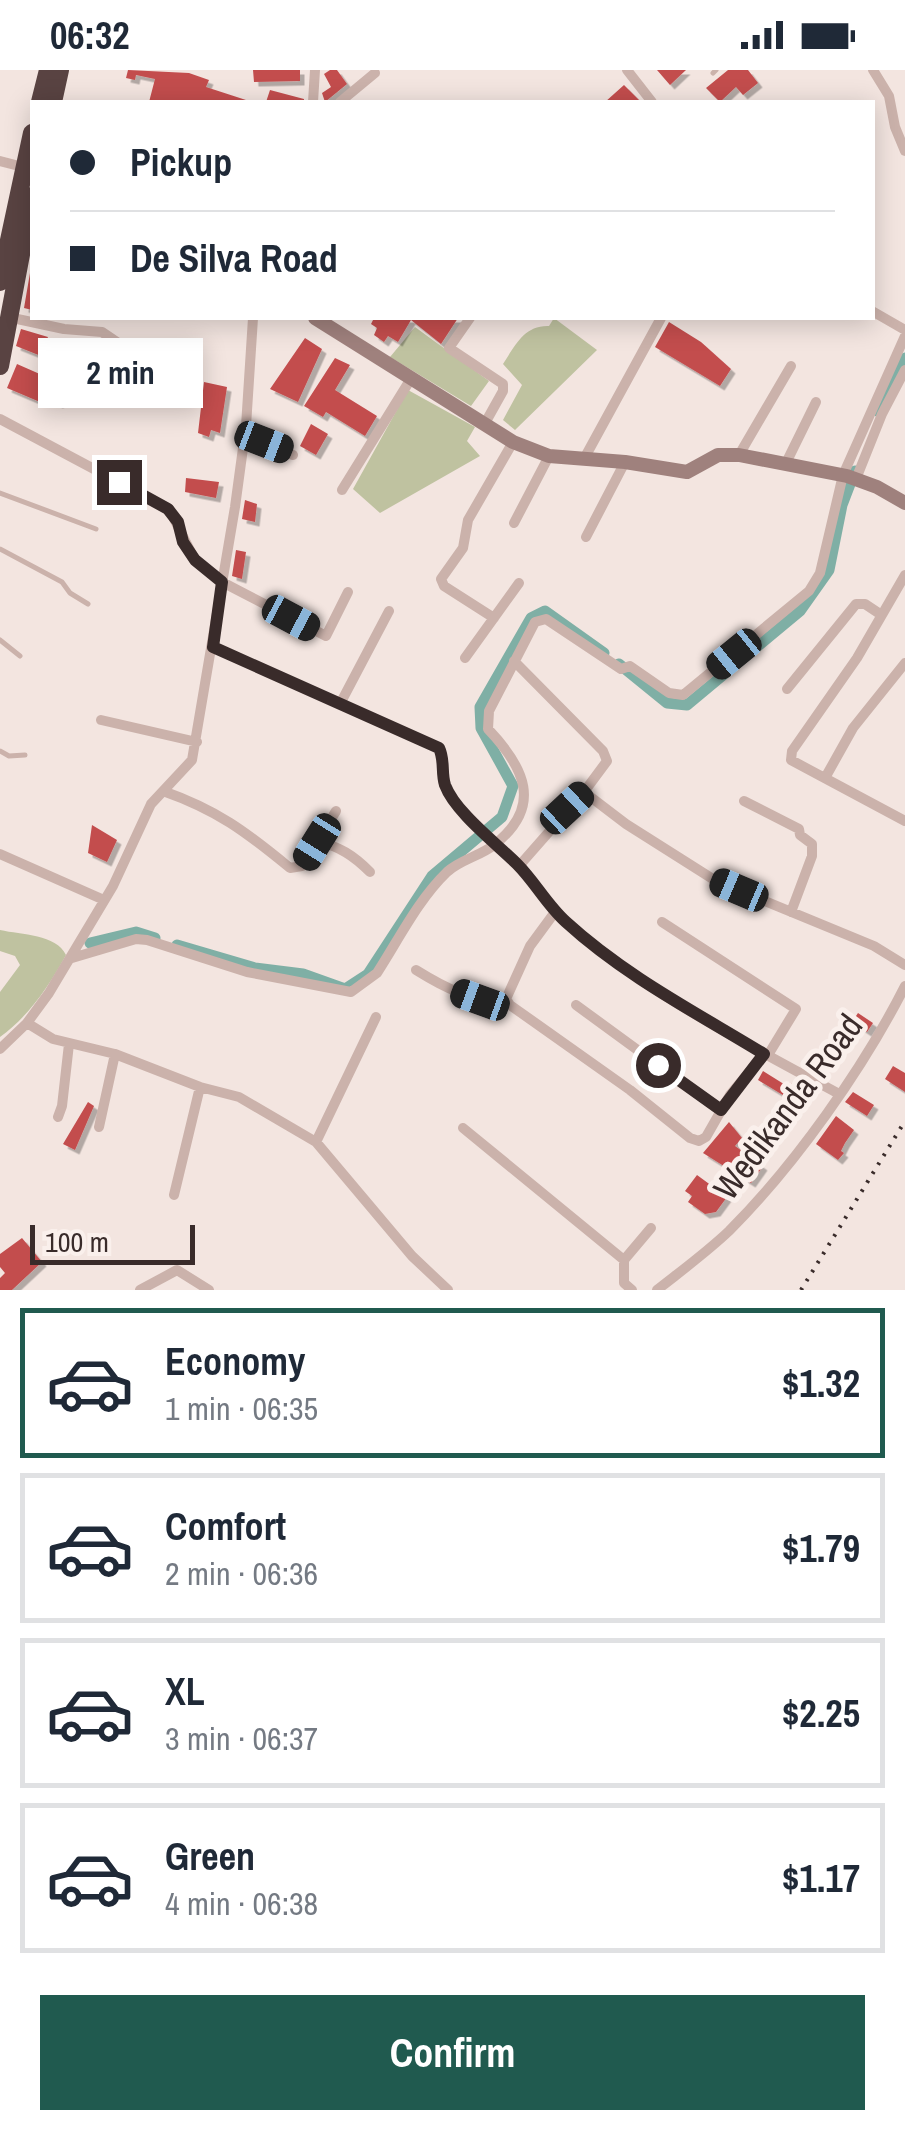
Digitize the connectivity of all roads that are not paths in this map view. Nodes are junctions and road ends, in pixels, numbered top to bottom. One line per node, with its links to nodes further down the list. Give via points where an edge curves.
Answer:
1 (48, 70): 7 (highway)
2 (60, 70): 8 (highway)
3 (315, 70): 9 (street)
4 (627, 70): 11 (street)
5 (873, 70): 12 (street, via 889,96)
6 (375, 72): 10 (street)
7 (40, 100)
8 (52, 100)
9 (313, 100)
10 (342, 100)
11 (650, 100)
12 (905, 151)
13 (0, 161): 14 (street)
14 (29, 168): 16 (highway)
15 (30, 206): 18 (highway)
16 (0, 282)
17 (875, 313): 23 (street)
18 (8, 318): 24 (highway); 26 (street, via 102,332)
19 (254, 320): 32 (street)
20 (318, 320): 28 (street)
21 (469, 320): 31 (street, via 449,348 503,384)
22 (659, 320): 37 (street)
23 (905, 333): 40 (street)
24 (0, 366)
25 (790, 366): 35 (street)
26 (158, 370)
27 (905, 370): 40 (street)
28 (412, 378): 31 (street); 41 (street)
29 (816, 402): 39 (street)
30 (0, 419): 49 (street, via 168,509 195,560)
31 (484, 424): 33 (street)
32 (244, 437): 34 (street); 49 (street)
33 (513, 442): 36 (street); 55 (street, via 442,579)
34 (292, 455)
35 (739, 455): 38 (street, via 718,455 686,472); 39 (street)
36 (549, 456): 37 (street); 44 (street)
37 (585, 457): 38 (street)
38 (625, 462): 46 (street)
39 (786, 462): 40 (street)
40 (850, 477): 43 (street); 60 (street, via 809,591 683,695 668,693 546,619 535,622)
41 (342, 490)
42 (0, 493): 45 (lane)
43 (905, 502)
44 (514, 524)
45 (96, 529)
46 (586, 537)
47 (0, 550): 52 (lane, via 62,582)
48 (905, 575): 54 (street)
49 (222, 582): 51 (street, via 326,636); 57 (street)
50 (519, 583): 55 (street)
51 (348, 592)
52 (88, 604)
53 (389, 611): 63 (street)
54 (880, 614): 62 (street, via 856,604); 68 (street, via 858,658 792,752 791,760)
55 (494, 618): 59 (street)
56 (0, 640): 58 (lane)
57 (213, 647): 63 (street); 65 (street)
58 (20, 656)
59 (466, 658)
60 (514, 661): 70 (street, via 604,752 607,761); 75 (street, via 488,711 488,729 513,756 525,784 519,818)
61 (905, 662): 68 (street, via 842,744)
62 (787, 689)
63 (340, 704): 75 (street, via 439,748 446,786)
64 (100, 720): 65 (street)
65 (197, 742): 69 (street, via 192,760)
66 (0, 751): 67 (lane)
67 (26, 755)
68 (825, 778): 73 (street)
69 (163, 791): 74 (street, via 205,806 290,868 302,866); 79 (street)
70 (584, 792): 77 (street); 81 (street, via 716,881)
71 (744, 801): 81 (street, via 812,844)
72 (336, 811): 74 (street)
73 (905, 821)
74 (317, 842): 78 (street, via 338,846)
75 (490, 842): 77 (street); 83 (street, via 450,869 377,973 351,992 247,972 147,940)
76 (0, 854): 79 (street)
77 (519, 866): 80 (street)
78 (370, 872)
79 (104, 900): 83 (street)
80 (555, 912): 87 (street); 94 (street, via 621,966)
81 (791, 912): 84 (street)
82 (662, 922): 94 (street, via 796,1008)
83 (72, 958): 90 (street)
84 (905, 965)
85 (416, 970): 87 (street, via 480,1000)
86 (905, 986): 96 (street, Wedikanda Road)
87 (506, 998): 97 (street, via 690,1138 703,1140)
88 (576, 1005): 97 (street)
89 (376, 1018): 101 (street)
90 (27, 1023): 91 (street); 92 (street)
91 (68, 1044): 93 (street); 98 (street)
92 (0, 1049)
93 (114, 1054): 95 (street); 99 (street)
94 (766, 1054): 96 (street); 97 (street)
95 (200, 1087): 101 (street, via 238,1097); 102 (street)
96 (838, 1094): 109 (street, Wedikanda Road, via 727,1233)
97 (721, 1110)
98 (58, 1117)
99 (99, 1127)
100 (463, 1128): 104 (street)
101 (316, 1142): 107 (street)
102 (174, 1195)
103 (651, 1228): 104 (street)
104 (624, 1260): 108 (street, via 624,1283)
105 (140, 1290): 106 (street, via 177,1270)
106 (209, 1290)
107 (448, 1290)
108 (632, 1290)
109 (657, 1290)

